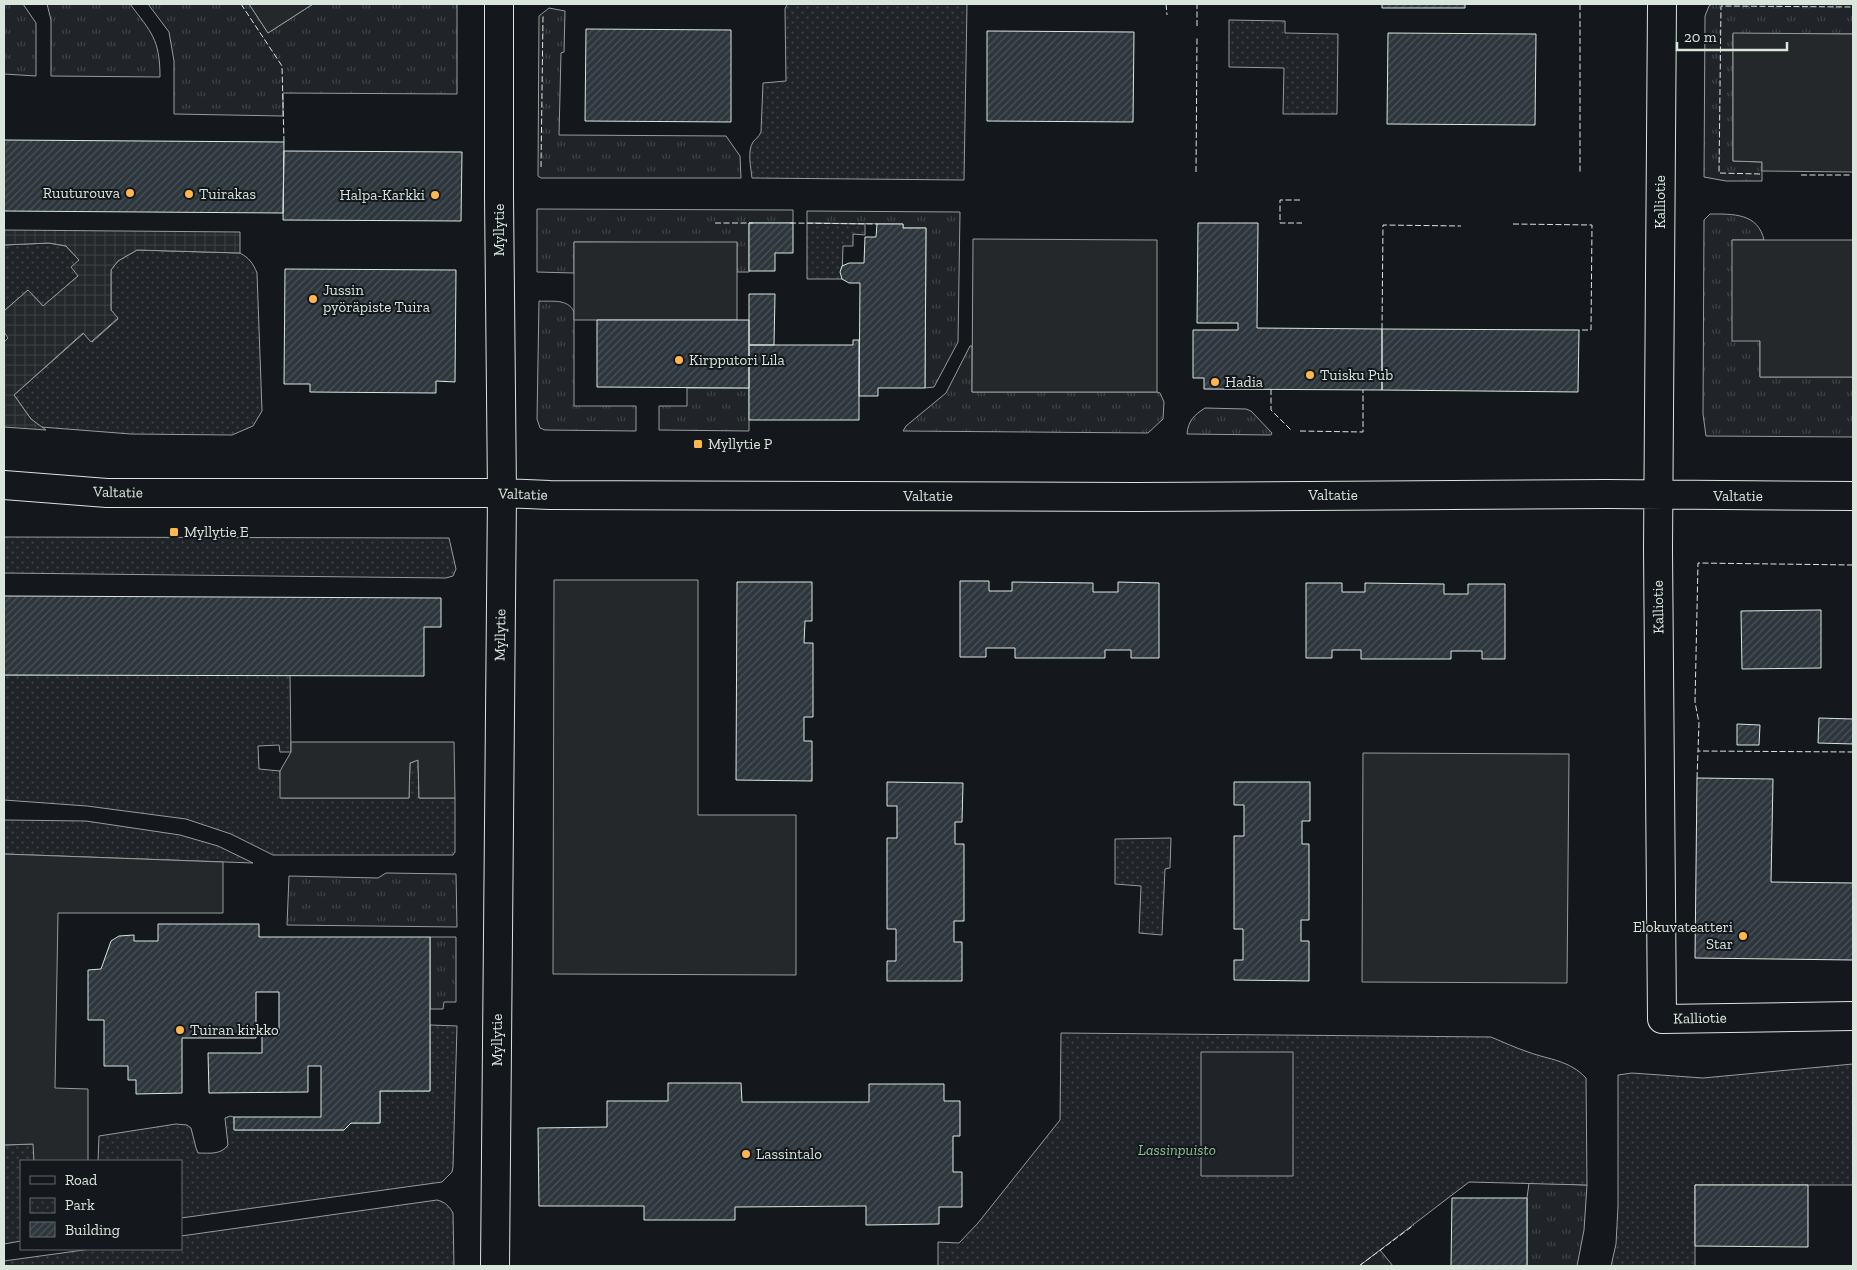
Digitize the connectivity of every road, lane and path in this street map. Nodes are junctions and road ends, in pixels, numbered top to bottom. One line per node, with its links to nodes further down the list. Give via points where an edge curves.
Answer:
1 (500, 4): 4 (street, Myllytie)
2 (1662, 4): 5 (street, Kalliotie)
3 (4, 485): 4 (street, Valtatie, via 107,493)
4 (502, 493): 5 (street, Valtatie, via 1126,497); 8 (street, Myllytie)
5 (1658, 495): 6 (street, Valtatie); 7 (street, Kalliotie, via 1662,1019)
6 (1853, 496)
7 (1853, 1016)
8 (495, 1266)

